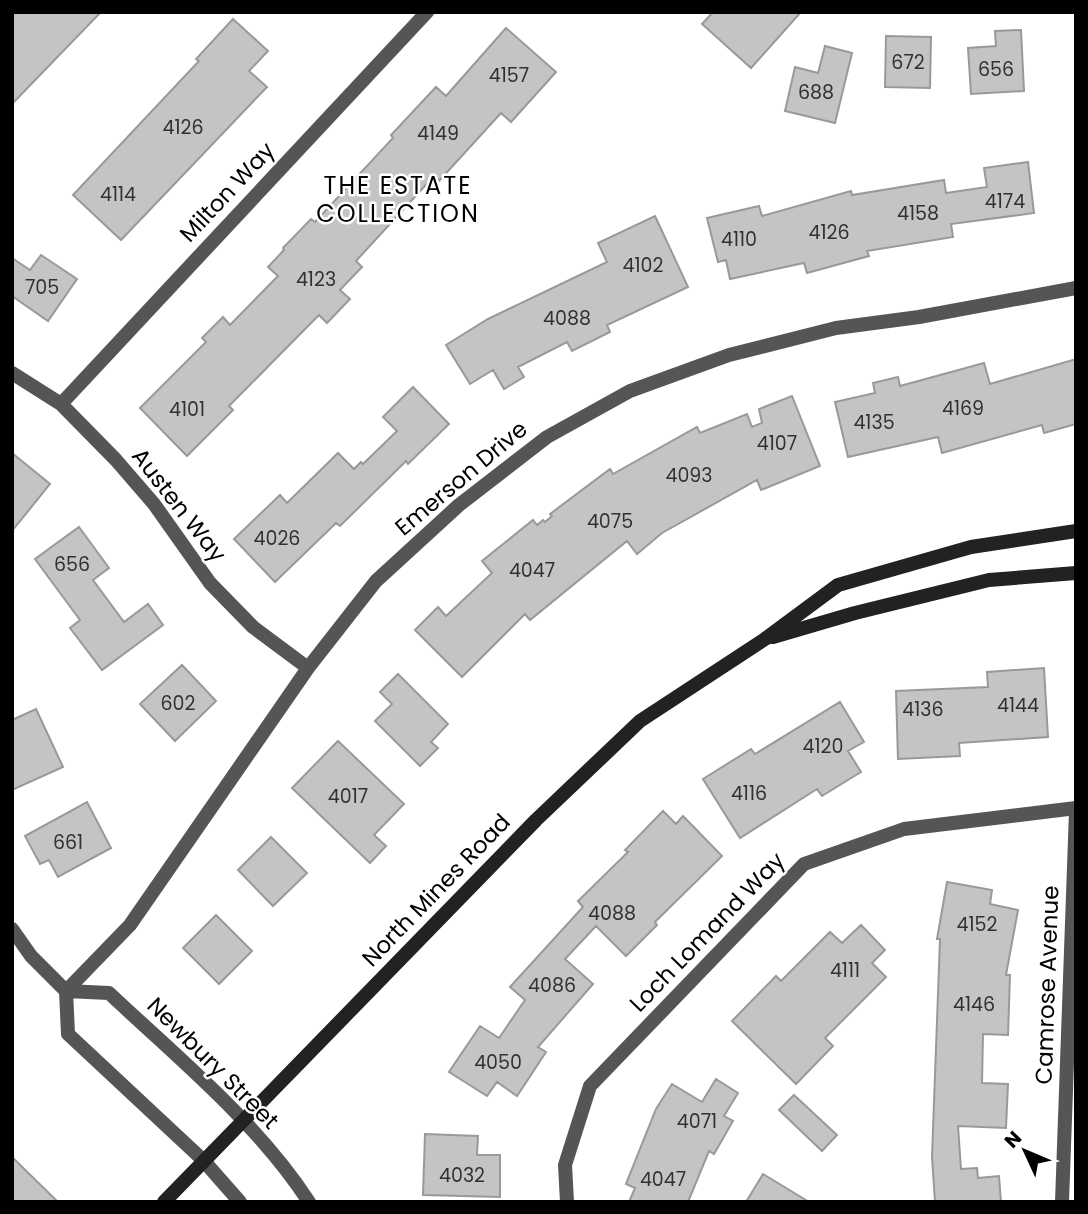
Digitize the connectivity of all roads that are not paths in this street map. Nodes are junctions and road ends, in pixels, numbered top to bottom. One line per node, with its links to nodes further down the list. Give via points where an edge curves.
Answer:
1 (427, 12): 4 (street, Milton Way)
2 (1076, 288): 8 (street, Emerson Drive, via 836,328 729,355 631,391 547,437 459,505 376,581)
3 (12, 373): 4 (street, Austen Way)
4 (61, 404): 8 (street, Austen Way, via 154,504 210,583 253,627)
5 (1076, 531): 7 (main road, North Mines Road, via 971,547 838,585)
6 (1076, 573): 7 (main road, North Mines Road, via 989,580)
7 (765, 639): 12 (main road, North Mines Road, via 639,721)
8 (308, 667): 11 (street, Emerson Drive, via 130,925)
9 (1076, 810): 17 (street, Loch Lomand Way, via 904,829 804,864 590,1086 565,1165); 18 (street, Camrose Avenue)
10 (12, 929): 11 (street)
11 (66, 991): 12 (street, Newbury Street, via 109,993); 13 (street, via 68,1034)
12 (243, 1120): 13 (main road, North Mines Road); 16 (street, Newbury Street)
13 (203, 1160): 14 (main road, North Mines Road); 15 (street)
14 (164, 1202)
15 (240, 1202)
16 (309, 1202)
17 (567, 1202)
18 (1062, 1202)

